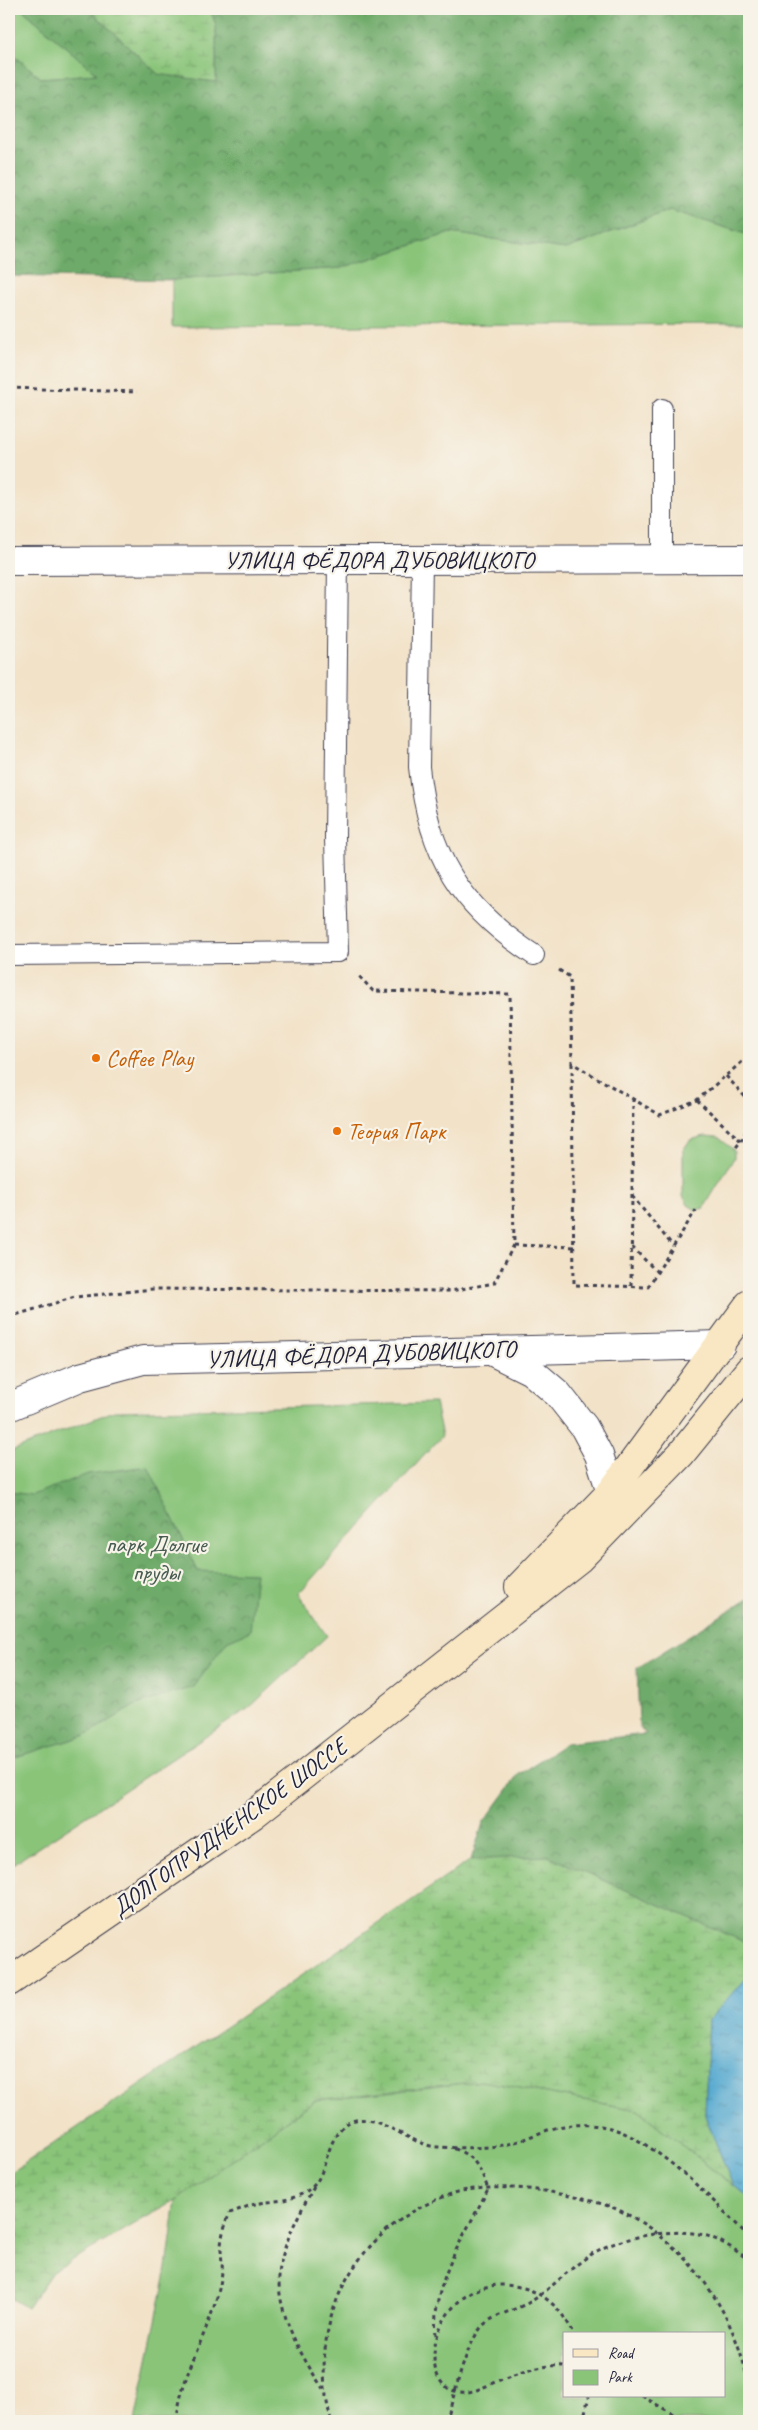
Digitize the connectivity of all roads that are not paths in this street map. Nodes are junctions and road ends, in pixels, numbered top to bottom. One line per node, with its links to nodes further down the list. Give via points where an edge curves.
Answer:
1 (662, 409): 2 (lane)
2 (662, 559): 3 (street, УЛИЦА ФЁДОРА ДУБОВИЦКОГО); 5 (street, УЛИЦА ФЁДОРА ДУБОВИЦКОГО)
3 (749, 559)
4 (338, 560): 5 (street, УЛИЦА ФЁДОРА ДУБОВИЦКОГО); 6 (street, УЛИЦА ФЁДОРА ДУБОВИЦКОГО); 7 (lane, via 335,838 338,952)
5 (422, 560): 8 (lane, via 419,767 430,830 454,880 480,913 505,936)
6 (9, 561)
7 (9, 955)
8 (534, 955)
9 (749, 1304): 10 (main road, ДОЛГОПРУДНЕНСКОЕ ШОССЕ)
10 (721, 1345): 11 (street, УЛИЦА ФЁДОРА ДУБОВИЦКОГО); 14 (main road, ДОЛГОПРУДНЕНСКОЕ ШОССЕ)
11 (489, 1350): 13 (street, УЛИЦА ФЁДОРА ДУБОВИЦКОГО, via 143,1360 80,1377); 14 (street, via 531,1371 558,1394 584,1427 599,1455)
12 (749, 1370): 15 (main road, ДОЛГОПРУДНЕНСКОЕ ШОССЕ, via 681,1454 578,1559)
13 (9, 1407)
14 (611, 1492): 15 (main road, ДОЛГОПРУДНЕНСКОЕ ШОССЕ)
15 (444, 1666): 16 (main road, ДОЛГОПРУДНЕНСКОЕ ШОССЕ, via 253,1815)
16 (9, 1982)

